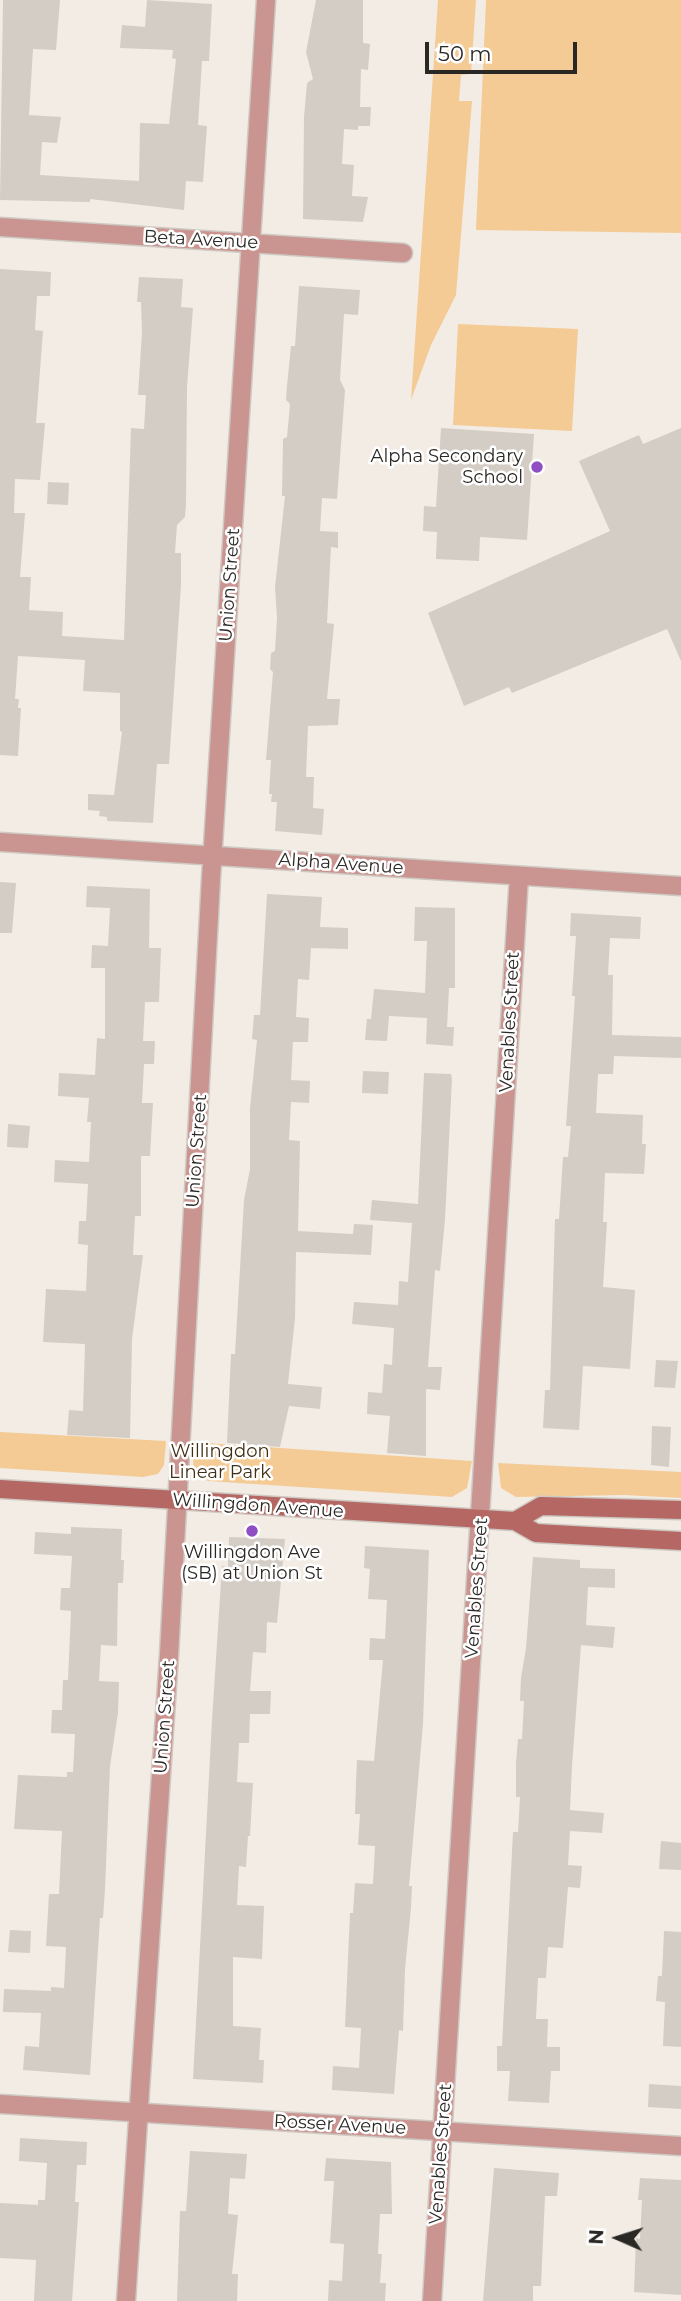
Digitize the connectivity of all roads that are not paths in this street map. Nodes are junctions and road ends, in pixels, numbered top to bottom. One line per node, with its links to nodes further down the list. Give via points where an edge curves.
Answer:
1 (266, 0): 3 (street, Union Street)
2 (0, 227): 3 (street, Beta Avenue)
3 (252, 243): 4 (street, Beta Avenue); 6 (street, Union Street)
4 (403, 253)
5 (0, 842): 6 (street, Alpha Avenue)
6 (213, 855): 7 (street, Alpha Avenue); 10 (street, Union Street)
7 (519, 876): 8 (street, Alpha Avenue); 12 (street, Venables Street)
8 (681, 886)
9 (0, 1489): 10 (main road, Willingdon Avenue)
10 (177, 1501): 12 (main road, Willingdon Avenue); 16 (street, Union Street)
11 (681, 1510): 13 (main road, Willingdon Avenue, via 541,1506)
12 (481, 1520): 13 (main road, Willingdon Avenue); 17 (street, Venables Street)
13 (515, 1521): 14 (main road, Willingdon Avenue, via 537,1533)
14 (681, 1541)
15 (0, 2104): 16 (street, Rosser Avenue)
16 (138, 2111): 17 (street, Rosser Avenue); 19 (street, Union Street)
17 (443, 2130): 18 (street, Rosser Avenue); 20 (street, Venables Street)
18 (681, 2146)
19 (126, 2301)
20 (432, 2301)

